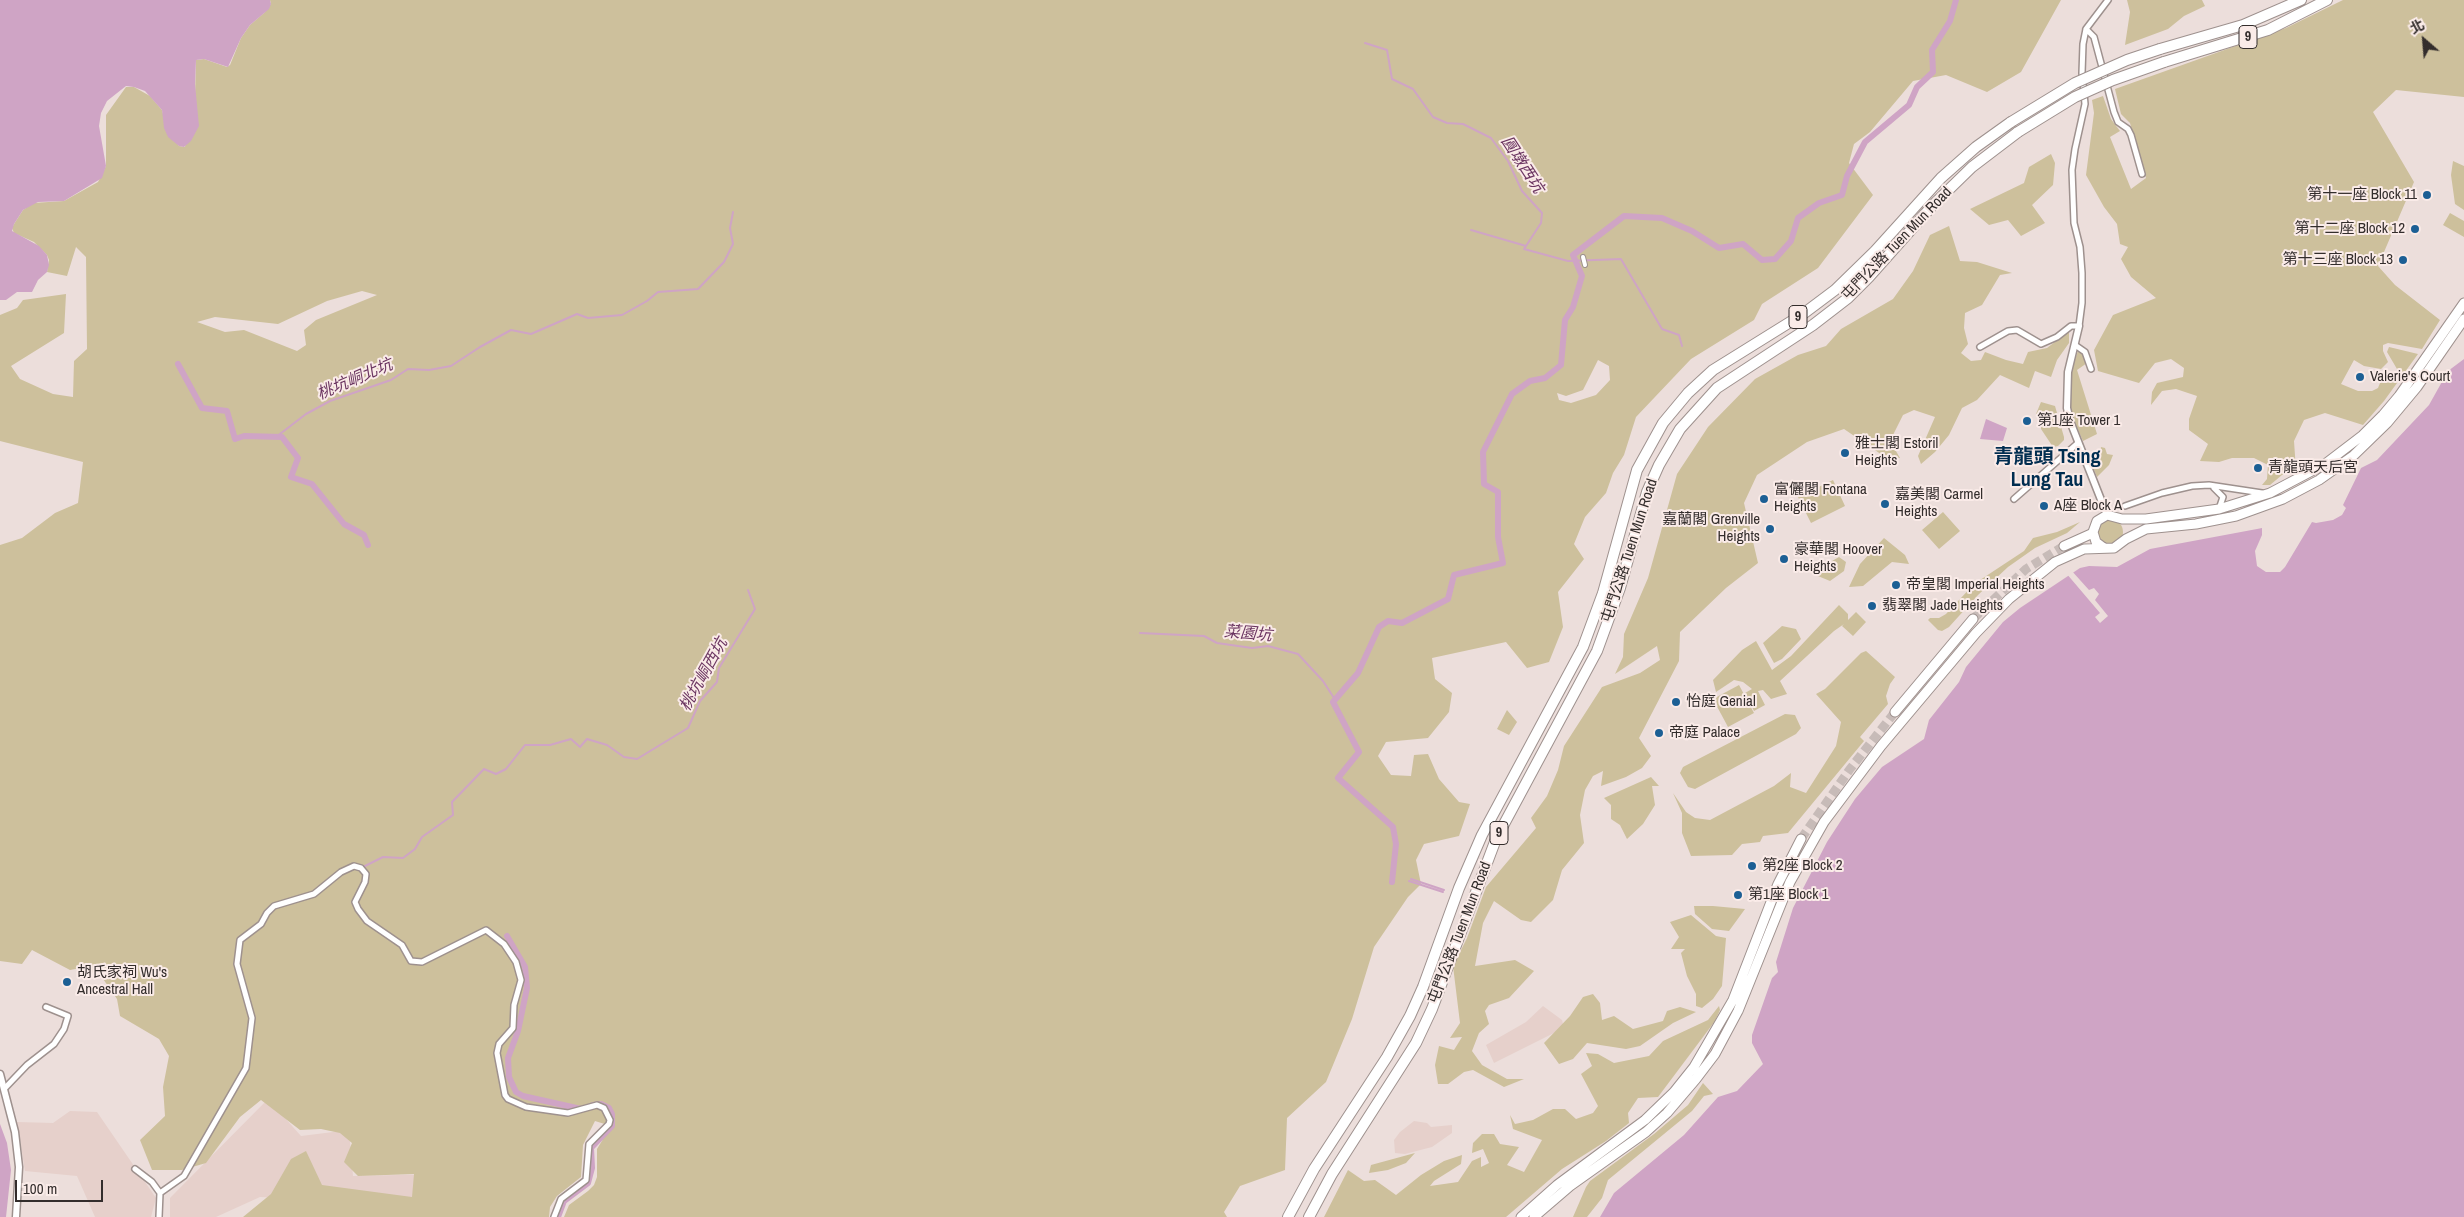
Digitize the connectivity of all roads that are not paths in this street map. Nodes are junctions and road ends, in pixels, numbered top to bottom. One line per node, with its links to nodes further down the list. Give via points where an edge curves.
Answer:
1 (2108, 0): 4 (street)
2 (2301, 0): 39 (highway, 屯門公路 Tuen Mun Road / 9, bridge, via 2243,26 2127,60 2075,83 2011,122 1941,178 1835,290 1803,314 1713,370 1663,423 1637,470 1604,588 1583,647 1482,834 1410,1016 1314,1169)
3 (2327, 0): 40 (highway, 屯門公路 Tuen Mun Road / 9, bridge, via 2268,30 2113,80 2075,97 2018,132 1965,173 1848,298 1717,388 1680,429 1647,492 1620,588 1597,651 1496,839 1416,1043 1332,1174)
4 (2086, 29): 5 (street, via 2094,38 2114,112 2118,122 2128,128); 10 (street, via 2082,68 2085,104 2072,170 2074,223 2082,273)
5 (2142, 174)
6 (1583, 257): 7 (street)
7 (1585, 265)
8 (2464, 303): 16 (main road, via 2399,396 2363,435 2325,464)
9 (2464, 319): 23 (main road, via 2388,422 2353,456 2320,480 2254,510 2209,522 2146,529)
10 (2079, 326): 11 (street); 12 (street, via 2071,326 2057,338 2041,344 2017,330 2008,330)
11 (2075, 344): 13 (street, via 2085,352); 14 (street, via 2066,396)
12 (1980, 347)
13 (2091, 368)
14 (2078, 443): 17 (street); 20 (street)
15 (2209, 486): 16 (street); 18 (street, via 2176,489); 19 (street, via 2223,496)
16 (2270, 493): 19 (main road)
17 (2014, 499)
18 (2129, 506)
19 (2218, 509): 21 (main road, via 2172,517)
20 (2107, 515): 21 (main road); 22 (main road, via 2097,521)
21 (2122, 519): 23 (main road, via 2127,528)
22 (2093, 533): 24 (main road); 25 (main road, via 2096,542)
23 (2126, 539): 25 (main road, via 2119,546)
24 (2064, 546)
25 (2104, 548): 27 (main road, via 2084,549 2055,562 2022,587)
26 (1973, 619): 28 (main road)
27 (1976, 633): 28 (street, via 1955,653); 42 (main road, via 1881,746 1824,822 1790,882 1731,1026 1696,1079 1646,1132 1570,1186)
28 (1944, 654): 29 (main road)
29 (1895, 712)
30 (1801, 839): 41 (main road, via 1778,884 1733,1000 1694,1067 1645,1120 1557,1185)
31 (46, 1006): 33 (street, via 68,1016 64,1029 54,1044)
32 (0, 1074): 33 (street)
33 (5, 1088): 36 (street, via 19,1167)
34 (135, 1170): 35 (street, via 148,1178)
35 (160, 1193): 37 (street); 38 (street, via 184,1176 246,1068 252,1016 237,964 240,940 261,924 274,906 314,894 341,872 354,866 366,874 355,902 358,909 367,921 398,941 411,961 422,962 486,930 504,944 516,962 521,980 514,1005 513,1028 499,1044 497,1053 508,1099 526,1107 568,1112 597,1105 604,1108 609,1124 589,1144 586,1180 561,1199)
36 (16, 1217)
37 (159, 1217)
38 (554, 1217)
39 (1288, 1217)
40 (1309, 1217)
41 (1521, 1217)
42 (1534, 1217)

